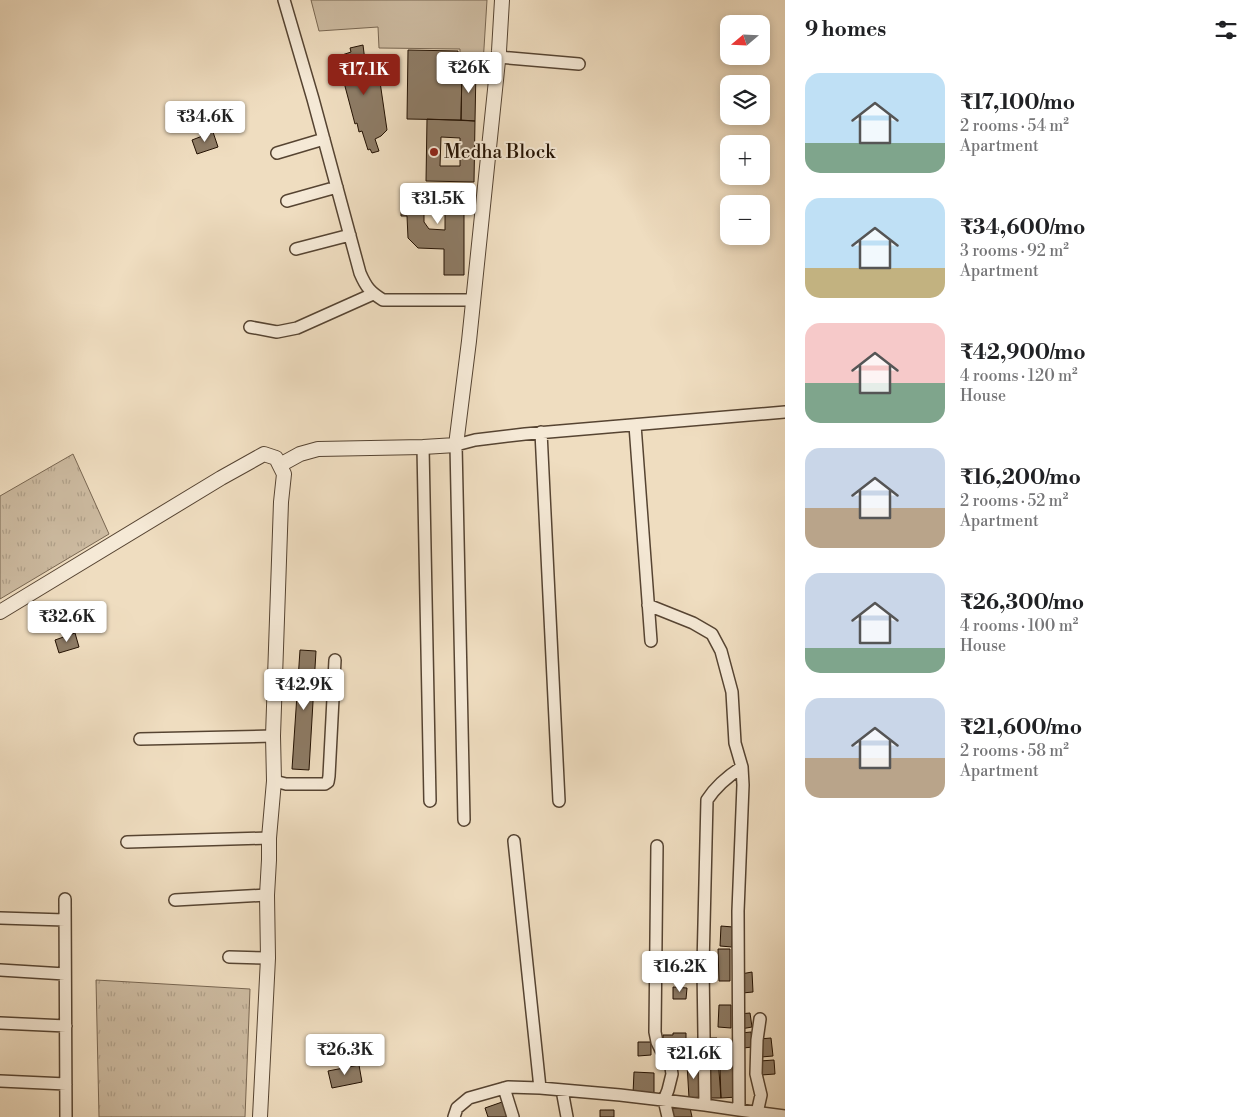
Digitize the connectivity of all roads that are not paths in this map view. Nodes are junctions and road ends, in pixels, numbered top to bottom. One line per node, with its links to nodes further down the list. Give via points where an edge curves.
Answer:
1 (284, 0): 5 (street)
2 (502, 0): 3 (street)
3 (498, 57): 4 (street); 12 (street)
4 (579, 64)
5 (324, 139): 6 (street); 7 (street)
6 (277, 153)
7 (337, 187): 8 (street); 9 (street)
8 (287, 201)
9 (350, 235): 10 (street); 11 (street, via 360,273)
10 (296, 249)
11 (373, 294): 12 (street, via 383,300); 13 (street, via 297,328 277,332)
12 (473, 300): 17 (street)
13 (250, 327)
14 (785, 412): 15 (street)
15 (635, 425): 16 (street); 20 (street)
16 (541, 432): 17 (street); 29 (street)
17 (456, 445): 18 (street); 30 (street)
18 (423, 447): 19 (street, via 318,449); 28 (street)
19 (280, 465): 21 (street, via 276,458 264,454); 24 (street, via 284,474)
20 (648, 605): 22 (street); 26 (street, via 712,634 721,651 732,692 736,742)
21 (0, 612)
22 (651, 641)
23 (335, 660): 27 (street, via 328,782 286,784)
24 (273, 736): 25 (street); 27 (street)
25 (140, 739)
26 (742, 767): 53 (street, via 714,789 707,800 703,966); 54 (street, via 738,910)
27 (274, 781): 31 (street)
28 (430, 801)
29 (559, 801)
30 (464, 820)
31 (269, 838): 33 (street); 35 (street)
32 (514, 841): 50 (street)
33 (127, 842)
34 (657, 846): 52 (street, via 655,1032 657,1042 670,1061 672,1074)
35 (268, 895): 37 (street); 41 (street)
36 (66, 899): 39 (street)
37 (175, 900)
38 (0, 918): 39 (street)
39 (66, 920): 43 (street)
40 (229, 957): 41 (street)
41 (268, 958): 58 (street)
42 (0, 970): 43 (street)
43 (65, 974): 46 (street)
44 (760, 1020): 55 (street, via 756,1040 760,1095)
45 (0, 1024): 46 (street)
46 (66, 1026): 48 (street)
47 (0, 1081): 48 (street)
48 (66, 1084): 57 (street)
49 (504, 1088): 50 (street); 59 (street, via 468,1098 457,1108); 60 (street)
50 (540, 1088): 51 (street)
51 (562, 1090): 52 (street); 61 (street)
52 (664, 1100): 53 (street); 62 (street)
53 (705, 1104): 54 (street)
54 (739, 1110): 55 (street)
55 (757, 1113): 56 (street)
56 (785, 1116)
57 (66, 1117)
58 (260, 1117)
59 (454, 1117)
60 (513, 1117)
61 (567, 1117)
62 (668, 1117)

